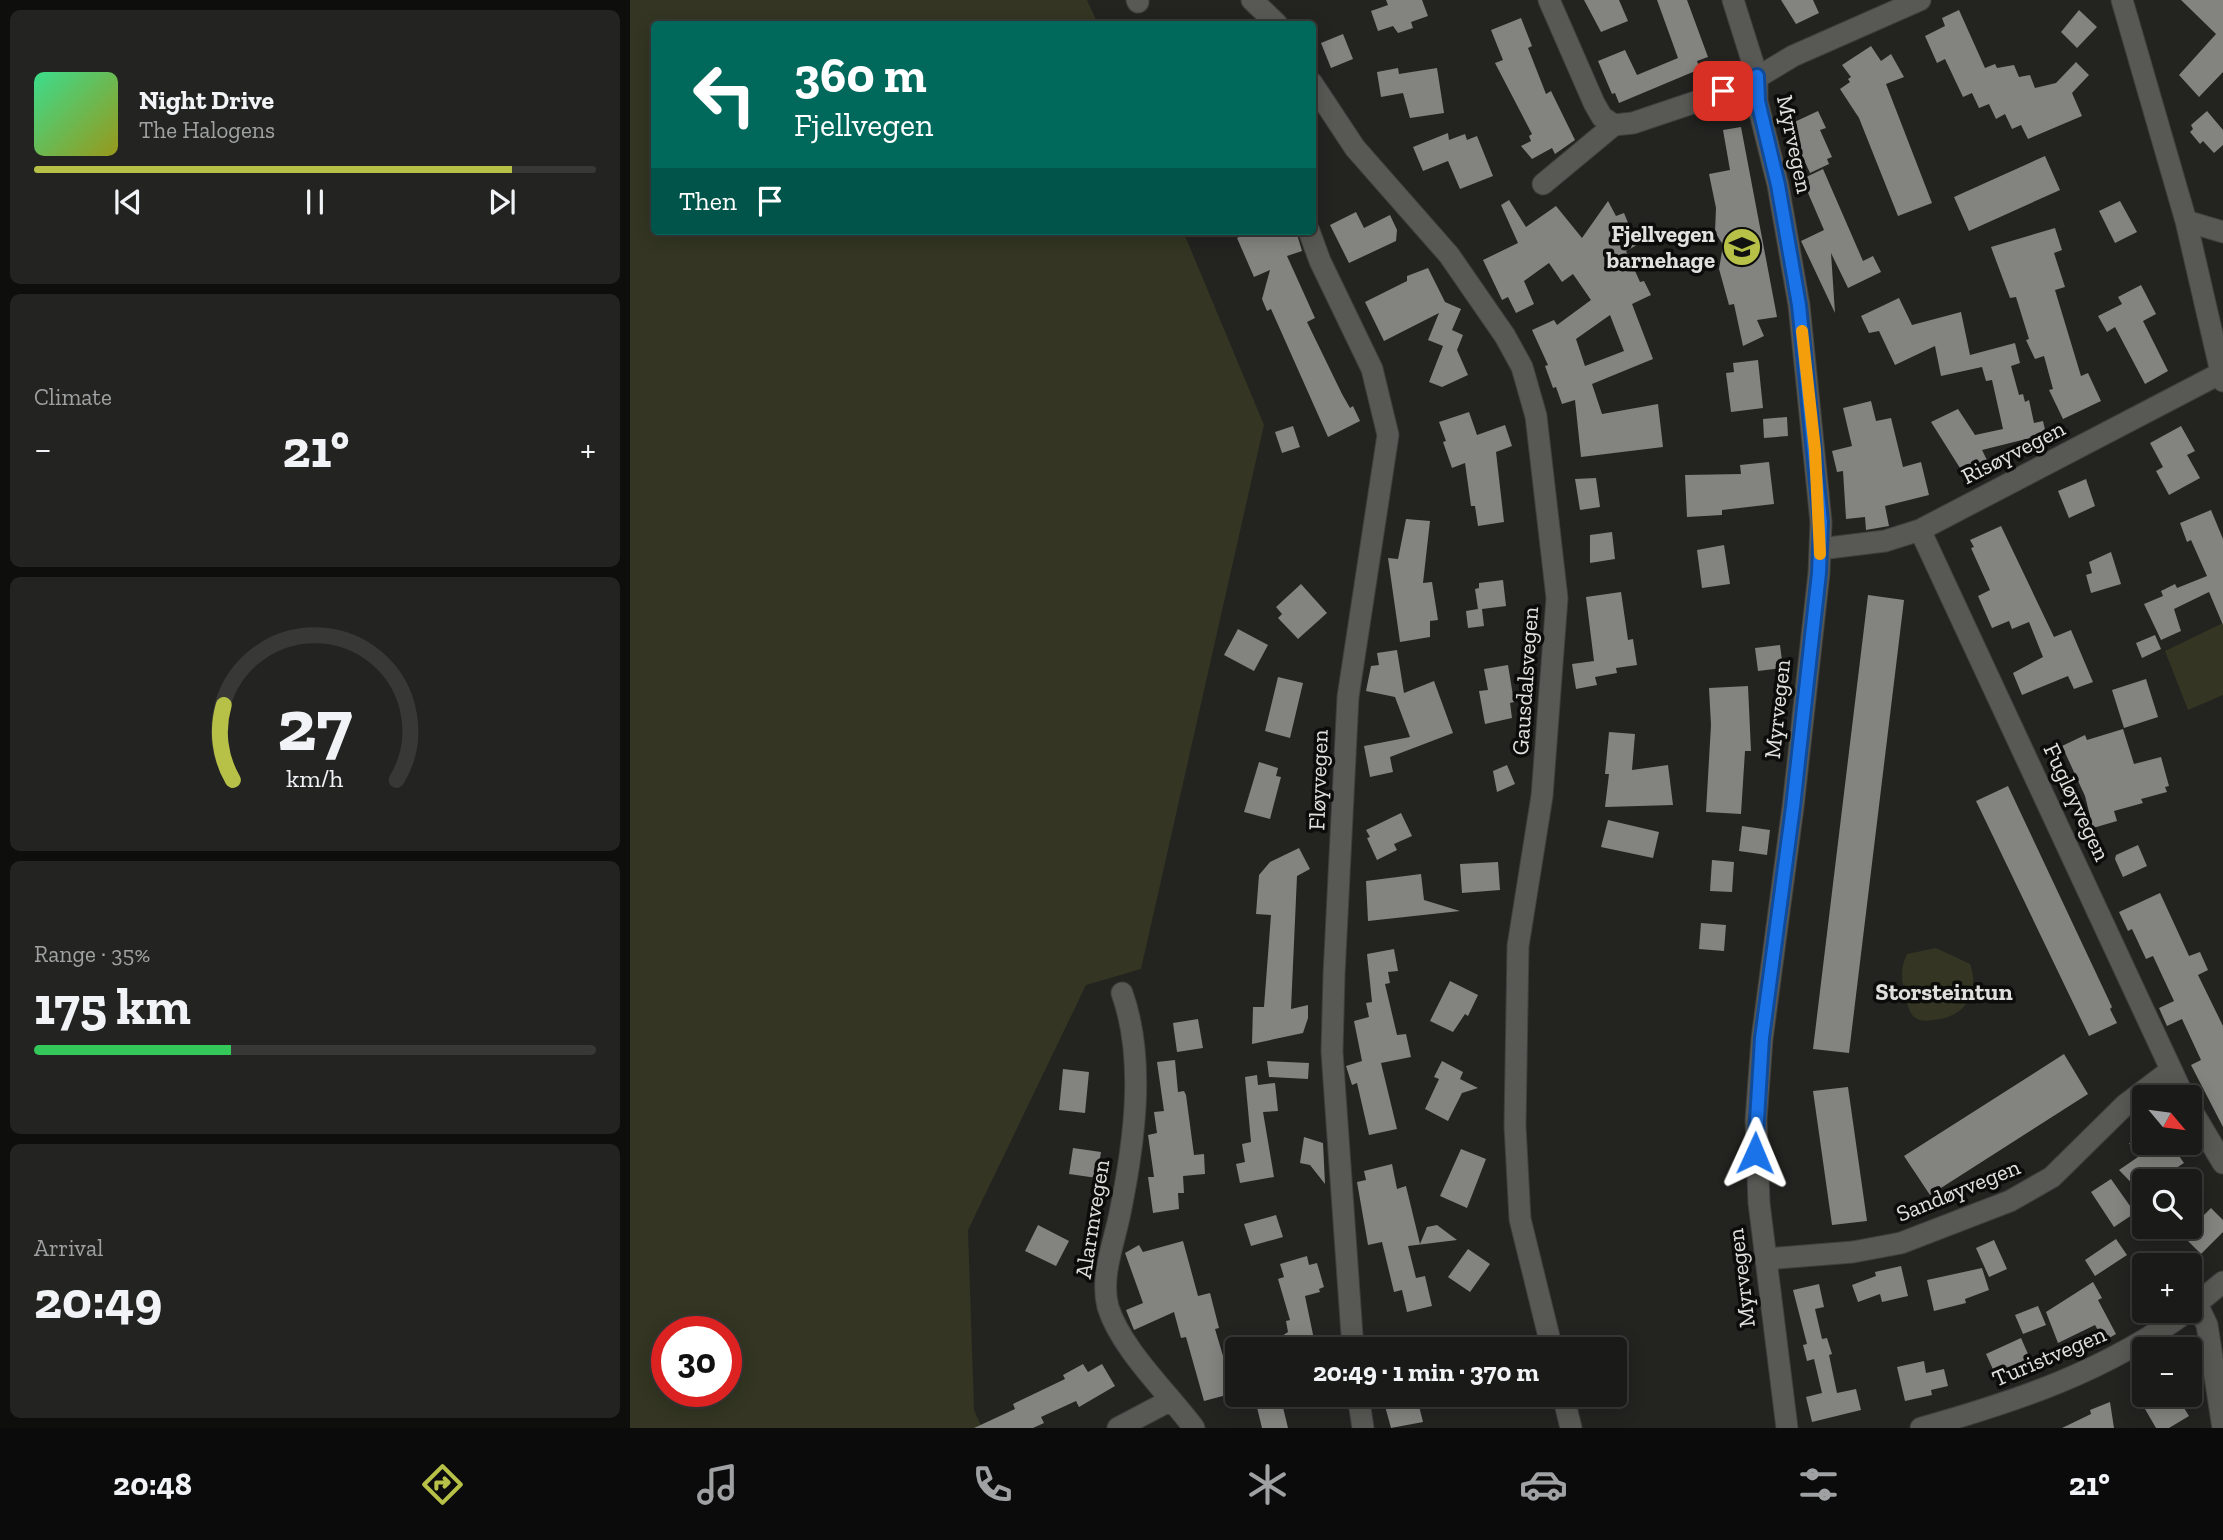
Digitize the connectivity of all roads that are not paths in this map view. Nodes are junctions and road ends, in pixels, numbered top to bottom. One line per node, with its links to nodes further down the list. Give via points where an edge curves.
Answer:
1 (1252, 0): 6 (street)
2 (1549, 0): 9 (street, via 1594,103)
3 (1733, 0): 7 (street, Myrvegen)
4 (1920, 0): 7 (street)
5 (2122, 0): 11 (street)
6 (1274, 21)
7 (1757, 76): 9 (street, via 1742,86 1633,123); 16 (street, Myrvegen, via 1758,101 1799,305 1815,450)
8 (1316, 89): 28 (street, Gausdalsvegen, via 1355,148 1450,255 1505,336 1522,367 1536,416 1558,598 1542,796 1518,947 1514,1126 1518,1205)
9 (1614, 125): 10 (street)
10 (1543, 184)
11 (2186, 221): 12 (street); 14 (street)
12 (2223, 232)
13 (1310, 235): 27 (street, Fløyvegen, via 1372,369 1388,435 1348,697 1334,975 1332,1052)
14 (2222, 377): 15 (street, Risøyvegen)
15 (1920, 530): 16 (street, Risøyvegen, via 1885,541); 18 (street, Fugløyvegen)
16 (1820, 549): 22 (street, Myrvegen, via 1760,1057 1755,1153)
17 (1122, 993): 29 (street, Alarmvegen, via 1132,1034 1134,1092 1128,1167 1106,1291 1115,1323)
18 (2170, 1071): 19 (street, Fugløyvegen); 22 (street, Sandøyvegen, via 2125,1105 2053,1177 2010,1201 1901,1243)
19 (2178, 1085)
20 (2202, 1128): 21 (street)
21 (2223, 1163)
22 (1766, 1259): 37 (street, Myrvegen)
23 (2223, 1282): 24 (street, Turistvegen)
24 (2202, 1299)
25 (2202, 1320): 39 (street, via 2207,1325)
26 (2169, 1323): 32 (street, Turistvegen, via 2128,1351 2074,1378)
27 (1352, 1337)
28 (1549, 1337)
29 (1171, 1401): 33 (street); 34 (street, Alarmvegen)
30 (1360, 1407): 35 (street)
31 (1566, 1407): 36 (street)
32 (1967, 1422): 38 (street, Turistvegen)
33 (1118, 1428)
34 (1194, 1428)
35 (1363, 1428)
36 (1571, 1428)
37 (1787, 1428)
38 (1922, 1428)
39 (2223, 1428)

